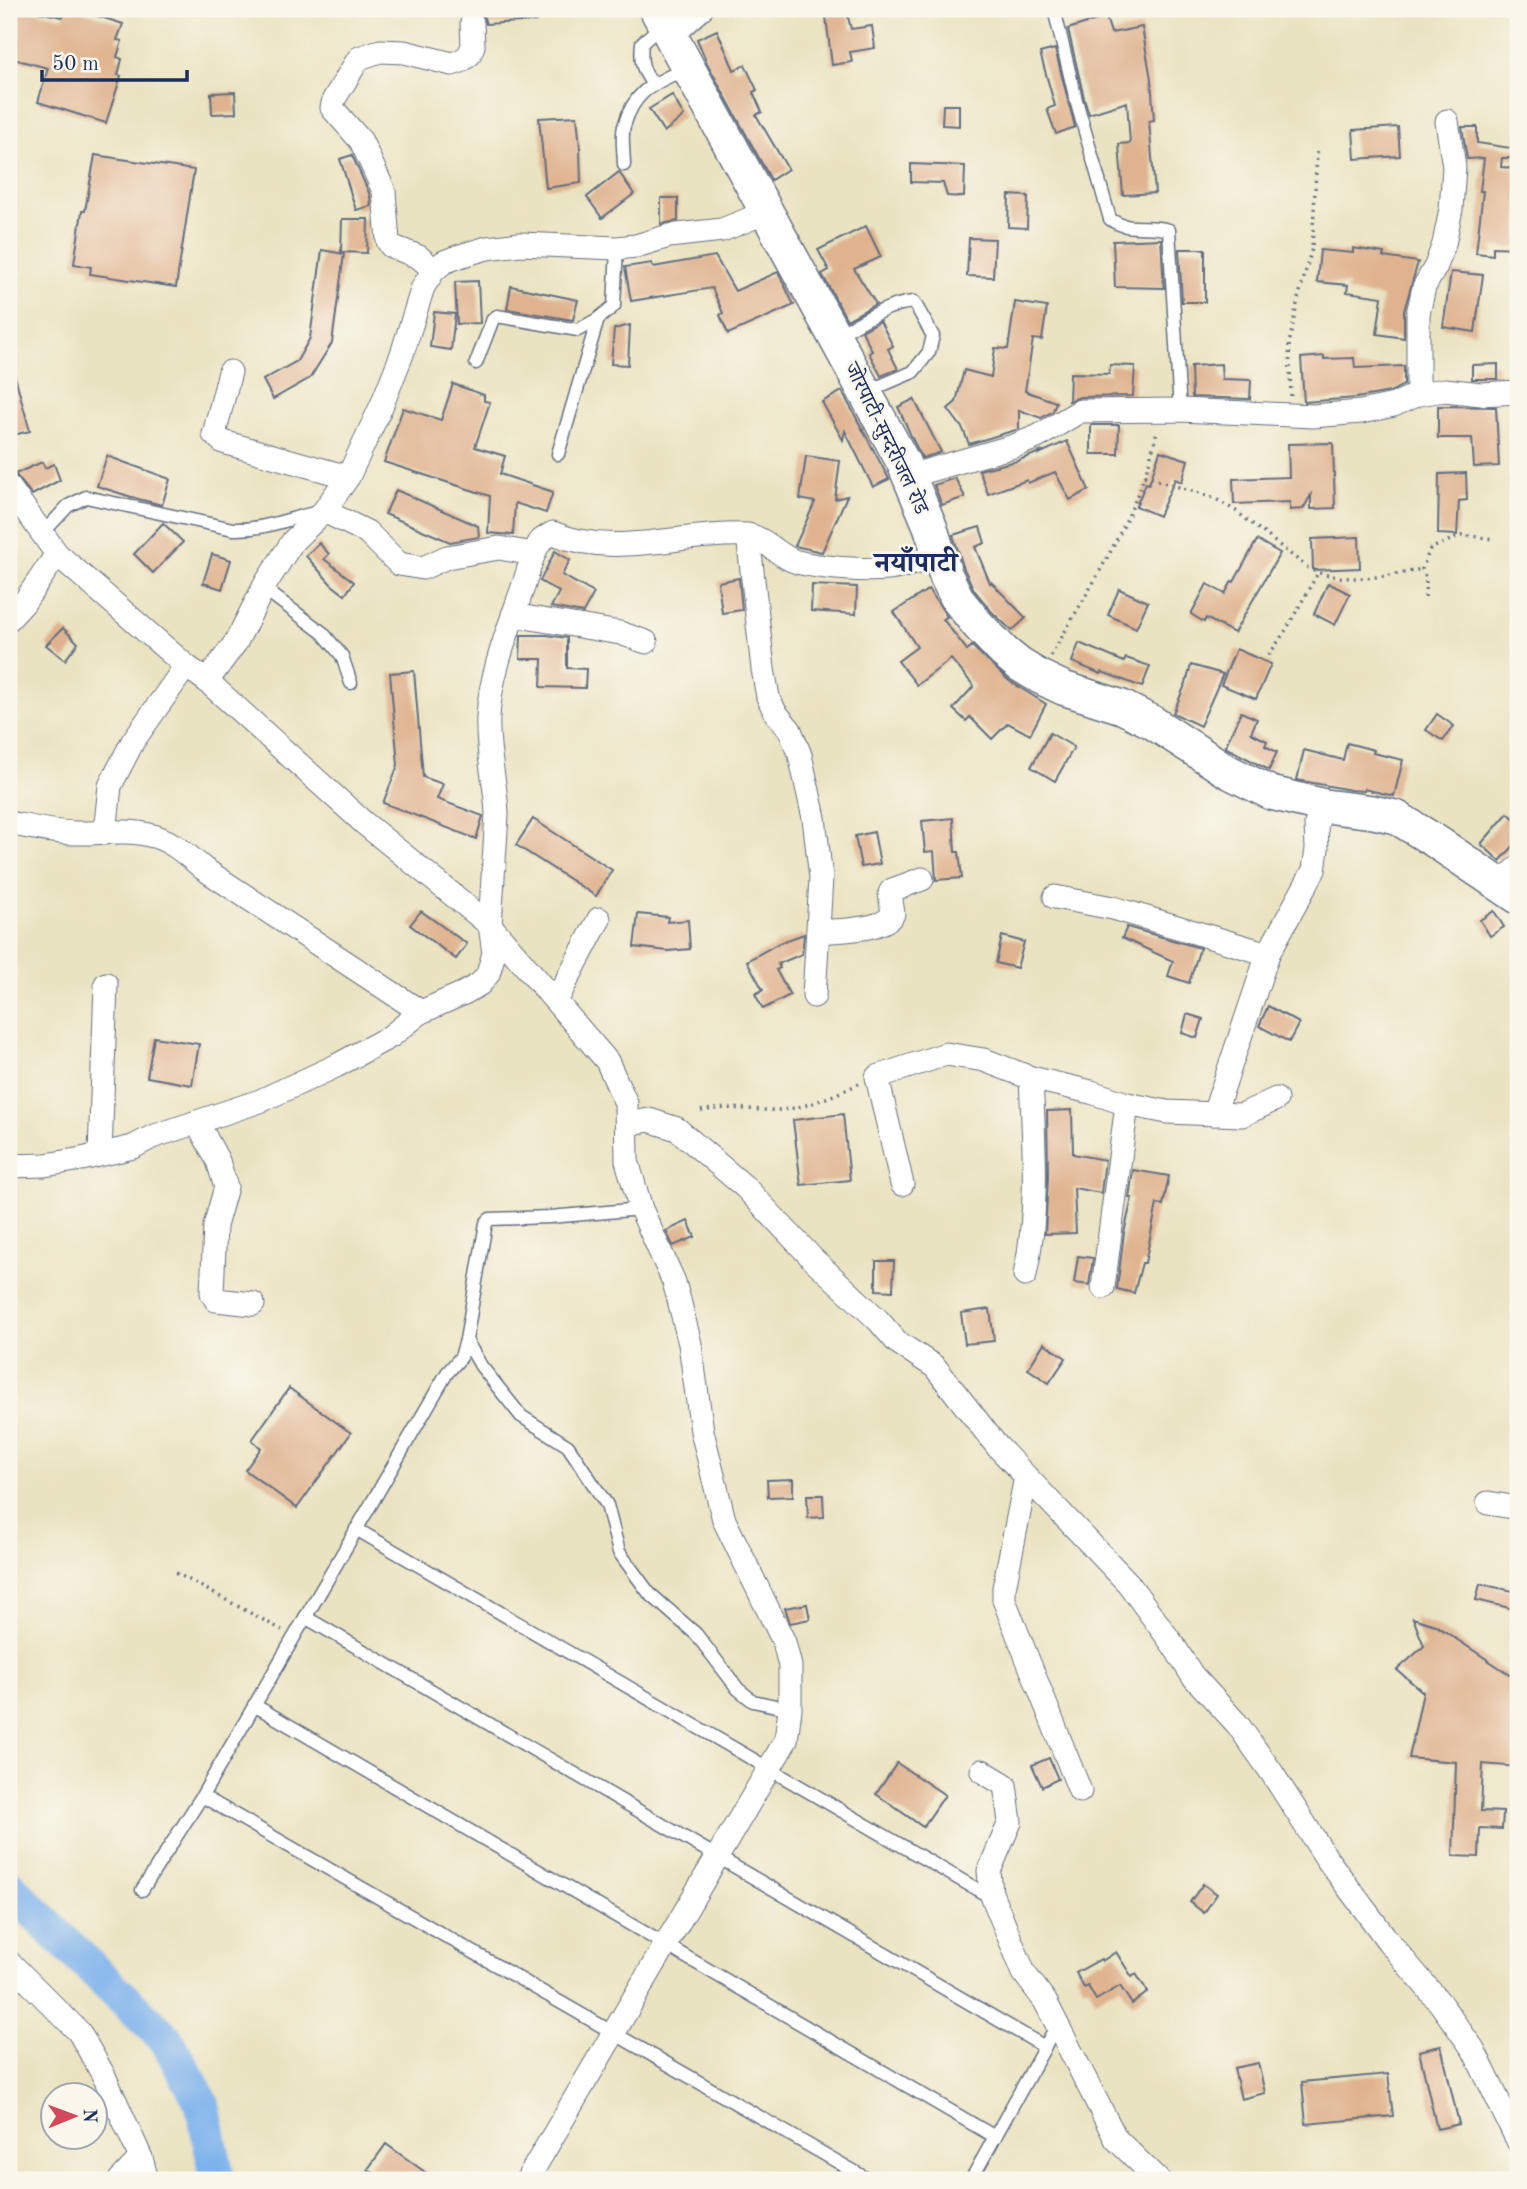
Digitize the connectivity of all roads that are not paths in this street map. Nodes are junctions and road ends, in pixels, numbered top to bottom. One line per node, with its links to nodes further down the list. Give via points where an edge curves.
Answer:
1 (701, 9): 4 (street)
2 (1059, 10): 19 (lane, via 1076,100 1110,219 1119,226 1169,230)
3 (472, 23): 11 (street, via 469,55 452,64 404,52 380,51 359,58 332,108 361,141 384,191 391,246 419,257)
4 (663, 23): 5 (main road, जोरपाटी-सुन्दरीजल रोड); 6 (lane, via 642,43 643,73)
5 (688, 68): 6 (lane); 9 (main road, जोरपाटी-सुन्दरीजल रोड)
6 (653, 84): 8 (lane, via 639,94 623,128)
7 (1447, 121): 18 (street, via 1454,167 1451,209 1444,244 1418,314)
8 (624, 165)
9 (767, 212): 10 (street, via 722,230); 13 (main road, जोरपाटी-सुन्दरीजल रोड)
10 (617, 248): 11 (street, via 520,244 460,256); 12 (lane, via 614,306)
11 (433, 270): 22 (street, via 422,287 381,407)
12 (598, 318): 14 (lane, via 578,330 497,316); 20 (lane)
13 (836, 336): 17 (main road, जोरपाटी-सुन्दरीजल रोड); 17 (lane, via 903,303 914,302 922,315 933,336 929,352 913,372)
14 (476, 363)
15 (230, 372): 22 (street, via 214,434 223,442)
16 (1518, 391): 18 (street)
17 (866, 392): 21 (main road, जोरपाटी-सुन्दरीजल रोड)
18 (1418, 394): 19 (street, via 1361,412 1313,416)
19 (1170, 410): 21 (street, via 1080,411 1014,446)
20 (558, 454)
21 (909, 476): 29 (main road, जोरपाटी-सुन्दरीजल रोड)
22 (348, 477): 24 (street)
23 (9, 487): 25 (street)
24 (324, 511): 25 (lane, via 248,530 86,497 68,506); 28 (street, via 367,532 400,564 423,568 447,557 499,548); 30 (street, via 293,541)
25 (42, 534): 27 (street)
26 (748, 535): 28 (street, via 617,545 572,541 553,533 542,540); 29 (street, via 795,561 848,569 889,569); 45 (street, via 768,697 800,755 814,818 821,878)
27 (57, 554): 32 (street); 34 (street)
28 (534, 555): 31 (street)
29 (940, 555): 37 (main road, जोरपाटी-सुन्दरीजल रोड, via 958,600 978,625 1004,652 1040,677 1152,722 1271,793)
30 (263, 588): 35 (street, via 236,642); 36 (lane, via 323,632 342,656)
31 (513, 615): 33 (street, via 620,632); 44 (street, via 488,719 498,814)
32 (9, 619)
33 (646, 642)
34 (186, 666): 35 (street); 39 (street, via 134,741 110,786)
35 (207, 681): 44 (street, via 364,823)
36 (351, 683)
37 (1325, 806): 41 (main road, जोरपाटी-सुन्दरीजल रोड, via 1396,817 1452,854); 46 (street, via 1316,824 1314,870)
38 (9, 823): 39 (street, via 72,833)
39 (105, 832): 50 (street, via 167,841)
40 (922, 879): 45 (street, via 892,890 889,921)
41 (1512, 883)
42 (1055, 897): 46 (street, via 1113,908)
43 (599, 919): 49 (street)
44 (490, 925): 49 (street); 50 (street, via 494,953 488,974 480,984)
45 (818, 932): 48 (street)
46 (1268, 954): 54 (street)
47 (106, 984): 57 (street)
48 (814, 996)
49 (556, 1001): 56 (street, via 607,1061 626,1103)
50 (421, 1012): 55 (street, via 336,1066 260,1101)
51 (1031, 1078): 53 (street); 59 (street, via 984,1060 946,1054 877,1077); 61 (street, via 1034,1212)
52 (1276, 1099): 54 (street, via 1242,1115)
53 (1128, 1104): 54 (street); 62 (street)
54 (1214, 1114)
55 (197, 1122): 57 (street, via 133,1147); 63 (street, via 226,1186 215,1226 212,1293 216,1300)
56 (627, 1124): 60 (street, via 627,1161); 65 (street, via 649,1120 677,1129 746,1188 897,1342 934,1367)
57 (100, 1154): 58 (street, via 45,1165)
58 (9, 1166)
59 (902, 1184)
60 (641, 1209): 64 (lane, via 490,1219); 71 (street, via 674,1282 724,1520 784,1642)
61 (1025, 1275)
62 (1102, 1287)
63 (253, 1304)
64 (467, 1340): 68 (lane); 71 (lane, via 481,1366 521,1416 568,1446 607,1505 619,1552 649,1593 696,1634 738,1689 753,1701)
65 (1026, 1477): 74 (street, via 1004,1600); 85 (street, via 1128,1583 1192,1675 1238,1725 1327,1859 1473,2049)
66 (1488, 1503): 67 (street)
67 (1518, 1508)
68 (356, 1529): 69 (lane); 72 (lane)
69 (305, 1617): 70 (lane); 76 (lane)
70 (254, 1705): 75 (lane); 79 (lane)
71 (790, 1709): 72 (street, via 786,1740)
72 (769, 1768): 76 (street); 78 (lane)
73 (982, 1771): 78 (street, via 1005,1785 1010,1822 989,1871)
74 (1080, 1791)
75 (202, 1796): 77 (lane); 82 (lane)
76 (717, 1856): 79 (street); 83 (lane)
77 (142, 1890)
78 (994, 1900): 81 (street, via 1024,1973)
79 (666, 1944): 82 (street); 84 (lane)
80 (9, 1962): 86 (street, via 79,2032 104,2076)
81 (1058, 2025): 83 (lane); 91 (street, via 1116,2139)
82 (613, 2034): 88 (street); 89 (lane)
83 (1045, 2047): 84 (lane)
84 (995, 2137): 90 (lane)
85 (1518, 2141)
86 (144, 2169): 87 (street)
87 (120, 2180)
88 (527, 2180)
89 (869, 2180)
90 (971, 2180)
91 (1158, 2180)

